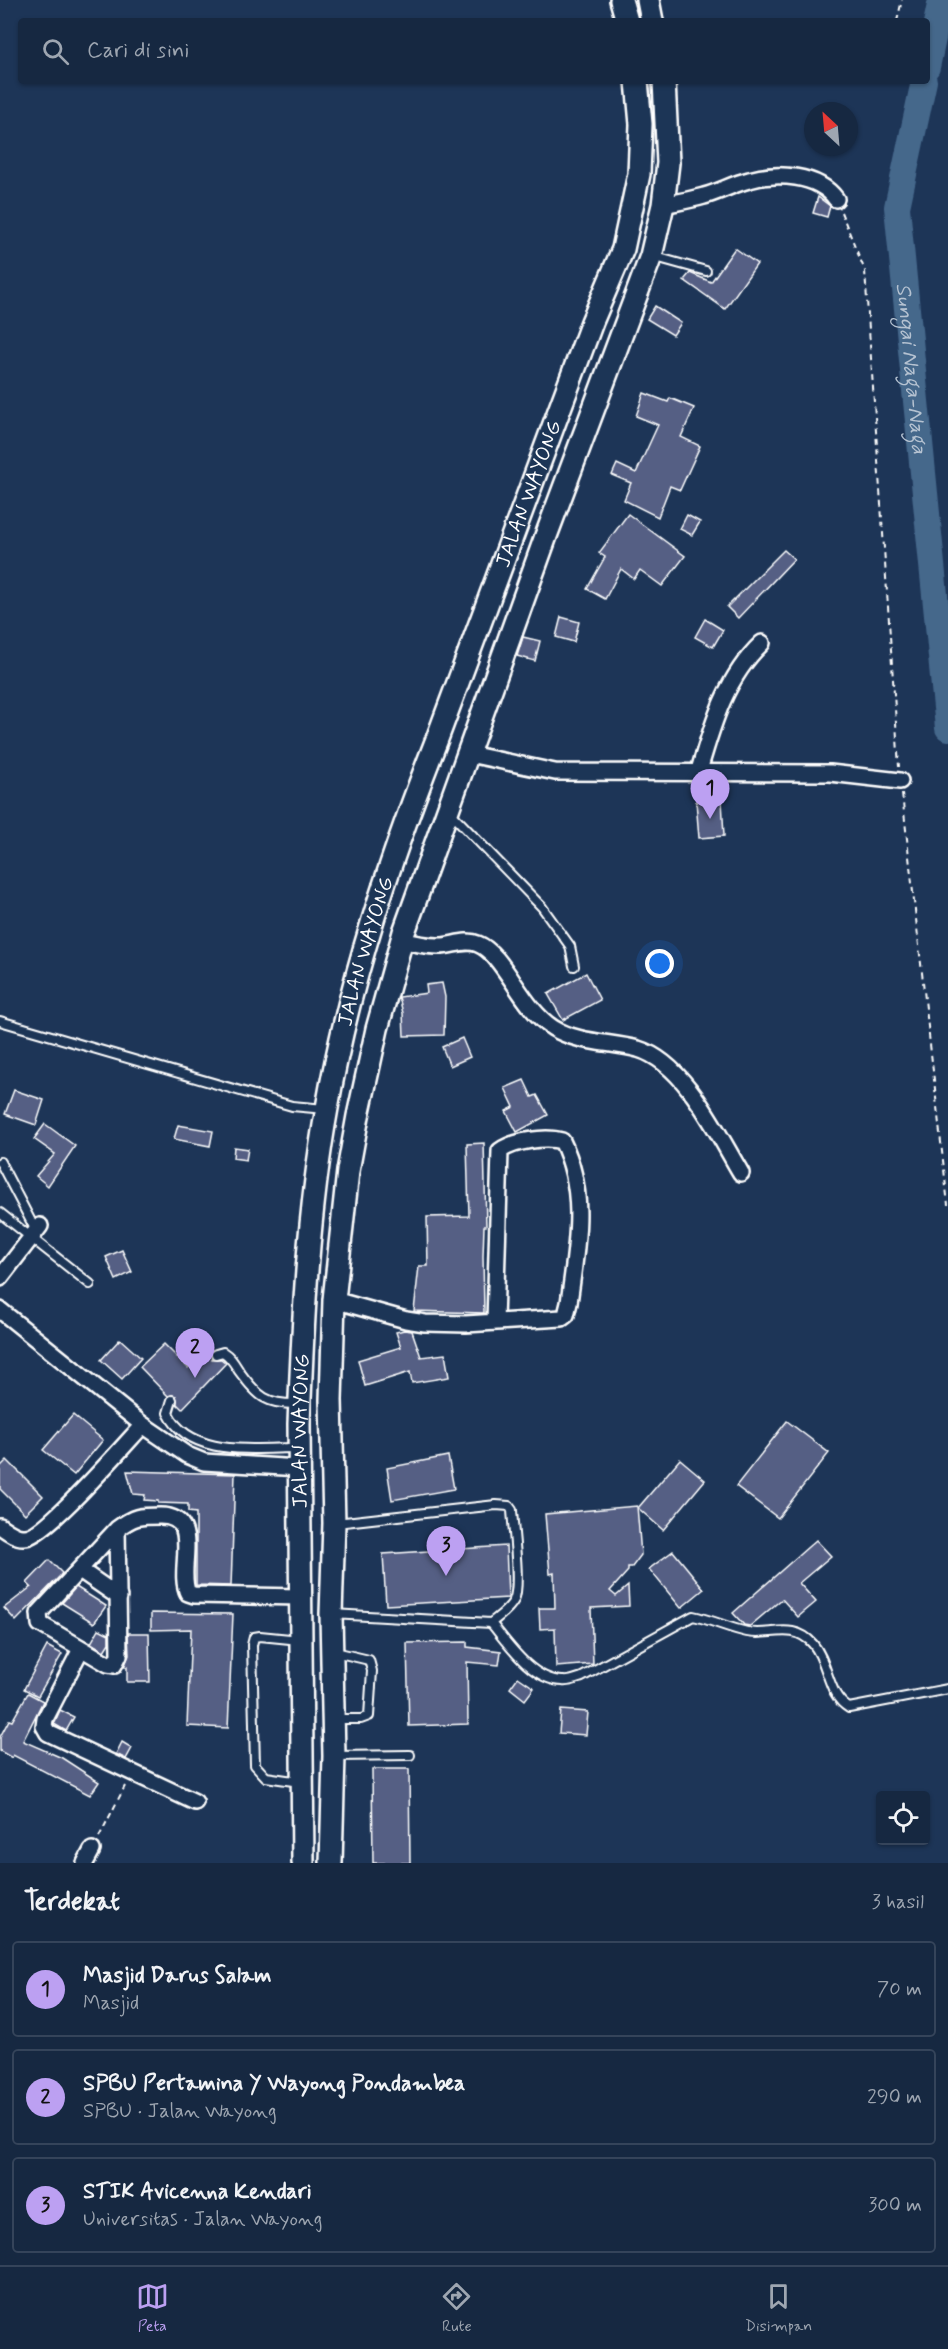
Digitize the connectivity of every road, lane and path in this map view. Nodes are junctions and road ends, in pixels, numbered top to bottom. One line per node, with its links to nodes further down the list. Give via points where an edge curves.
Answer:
1 (621, 0): 3 (main road)
2 (902, 0): 4 (path)
3 (626, 18)
4 (898, 18)
5 (637, 84): 20 (main road, JALAN WAYONG, via 639,174 623,249 416,788 374,913)
6 (663, 84): 8 (main road, JALAN WAYONG, via 668,163)
7 (836, 199): 8 (street, via 818,183 770,177)
8 (663, 205): 10 (main road, JALAN WAYONG)
9 (848, 228): 15 (path, via 865,271)
10 (651, 256): 11 (lane); 13 (main road, JALAN WAYONG)
11 (706, 270)
12 (762, 643): 14 (street, via 744,660 731,682)
13 (469, 754): 14 (street, via 555,771); 16 (main road, JALAN WAYONG)
14 (698, 774): 15 (street, via 830,773)
15 (900, 781): 25 (path)
16 (448, 810): 17 (main road, JALAN WAYONG); 18 (lane, via 542,907 570,946)
17 (402, 940): 21 (main road, JALAN WAYONG); 24 (street, via 435,946 477,943 494,956 528,1006 556,1030 655,1056 689,1091)
18 (574, 966)
19 (0, 1021): 22 (lane, via 292,1106)
20 (346, 1021): 21 (main road); 22 (main road, JALAN WAYONG)
21 (377, 1029): 30 (main road, JALAN WAYONG, via 348,1171)
22 (327, 1109): 35 (main road, JALAN WAYONG, via 311,1233)
23 (0, 1162): 27 (lane)
24 (741, 1173)
25 (948, 1205)
26 (0, 1213): 27 (lane)
27 (35, 1231): 28 (street); 29 (lane)
28 (0, 1278)
29 (90, 1284)
30 (334, 1300): 32 (street, via 406,1320 450,1324); 38 (main road, JALAN WAYONG)
31 (0, 1310): 36 (street)
32 (495, 1322): 32 (street, via 500,1151 522,1143 562,1141 580,1201 566,1315 547,1320)
33 (216, 1354): 35 (lane, via 223,1352 230,1357 258,1395 282,1404)
34 (172, 1400): 37 (lane, via 168,1413 174,1426 208,1445)
35 (300, 1404): 37 (main road, JALAN WAYONG)
36 (143, 1425): 37 (street, via 204,1462); 39 (street, via 56,1517 35,1533 27,1538)
37 (299, 1458): 43 (main road, JALAN WAYONG)
38 (334, 1523): 44 (main road, JALAN WAYONG); 45 (lane, via 509,1506 515,1598)
39 (0, 1526)
40 (117, 1529): 41 (street); 42 (street); 43 (street, via 142,1516 171,1516 177,1520 185,1533 186,1588 194,1595)
41 (80, 1570): 42 (street); 47 (street, via 41,1608 38,1618 40,1624)
42 (119, 1597): 47 (street, via 118,1661 108,1665)
43 (301, 1597): 46 (main road, JALAN WAYONG)
44 (331, 1614): 45 (lane); 48 (main road, JALAN WAYONG)
45 (491, 1623): 49 (lane, via 538,1671 564,1682 582,1677 693,1616 749,1633 777,1630 803,1636 813,1644 840,1703 849,1708)
46 (301, 1640): 54 (main road, JALAN WAYONG); 54 (lane, via 260,1636 254,1637 252,1645 255,1765 266,1777)
47 (81, 1649): 53 (street, via 44,1726 48,1733)
48 (333, 1652): 50 (main road, JALAN WAYONG); 50 (lane, via 369,1660 372,1708 369,1716 361,1719)
49 (948, 1689)
50 (333, 1719): 52 (main road, JALAN WAYONG)
51 (410, 1755): 52 (lane)
52 (334, 1756): 58 (main road, JALAN WAYONG)
53 (132, 1771): 55 (street); 56 (path)
54 (301, 1783): 57 (main road, JALAN WAYONG)
55 (195, 1802)
56 (89, 1857)
57 (303, 1863)
58 (331, 1863)

